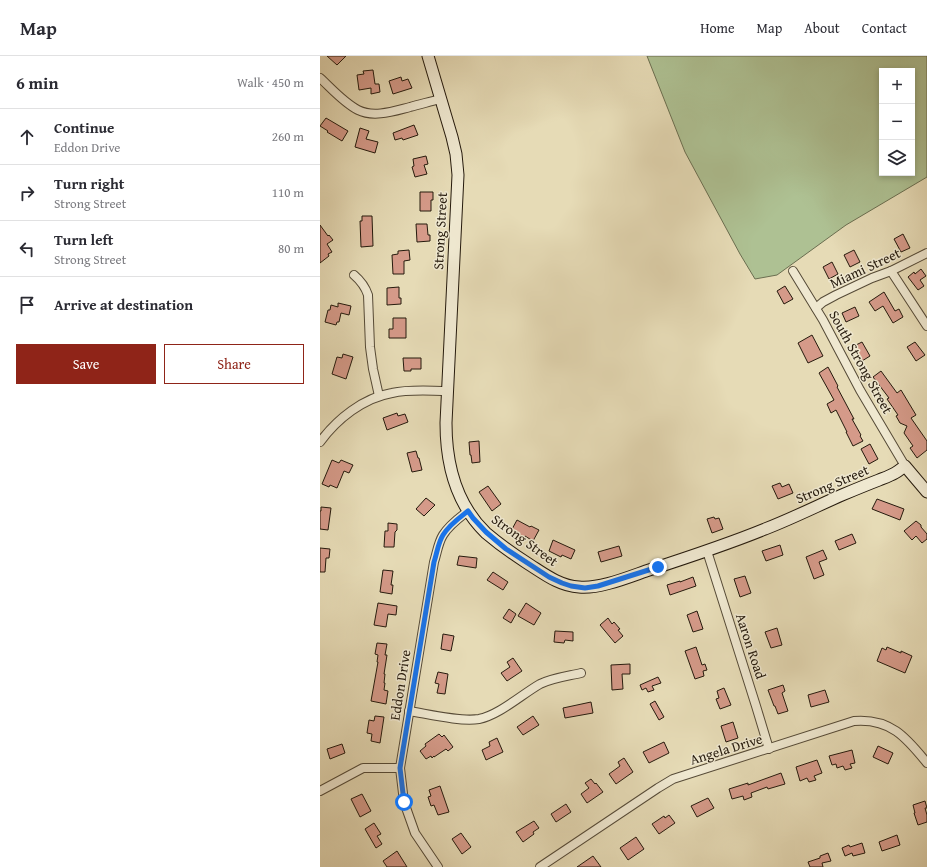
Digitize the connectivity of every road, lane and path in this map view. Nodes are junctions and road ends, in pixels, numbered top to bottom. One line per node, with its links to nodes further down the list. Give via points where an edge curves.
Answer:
1 (428, 56): 3 (street, Strong Street)
2 (320, 78): 3 (street, via 347,103 365,112 388,112)
3 (440, 100): 10 (street, Strong Street, via 456,154 458,175)
4 (927, 253): 6 (street, Miami Street)
5 (792, 271): 8 (street, South Strong Street)
6 (891, 271): 8 (street, Miami Street, via 836,295); 9 (street)
7 (354, 275): 11 (street, via 366,288 368,295 370,347)
8 (816, 308): 13 (street, South Strong Street)
9 (927, 326)
10 (448, 392): 11 (street, via 408,391); 15 (street, Strong Street, via 448,459 456,487)
11 (379, 396): 12 (street, via 359,406 338,422)
12 (320, 442)
13 (905, 466): 14 (street); 16 (street, Strong Street, via 895,473 764,530)
14 (927, 492)
15 (468, 511): 16 (street, Strong Street, via 486,532 506,549 549,577 571,586 585,588 604,584); 18 (street, Eddon Drive, via 449,527 439,545)
16 (707, 551): 19 (street, Aaron Road)
17 (581, 673): 18 (street, via 541,684 499,711 480,719 456,719)
18 (409, 711): 21 (street, Eddon Drive)
19 (769, 749): 20 (street, Angela Drive, via 864,720 894,729); 24 (street, Angela Drive, via 674,779)
20 (927, 763)
21 (400, 768): 22 (street, via 363,768); 23 (street, Eddon Drive, via 404,802 415,833)
22 (320, 791)
23 (438, 867)
24 (540, 867)

